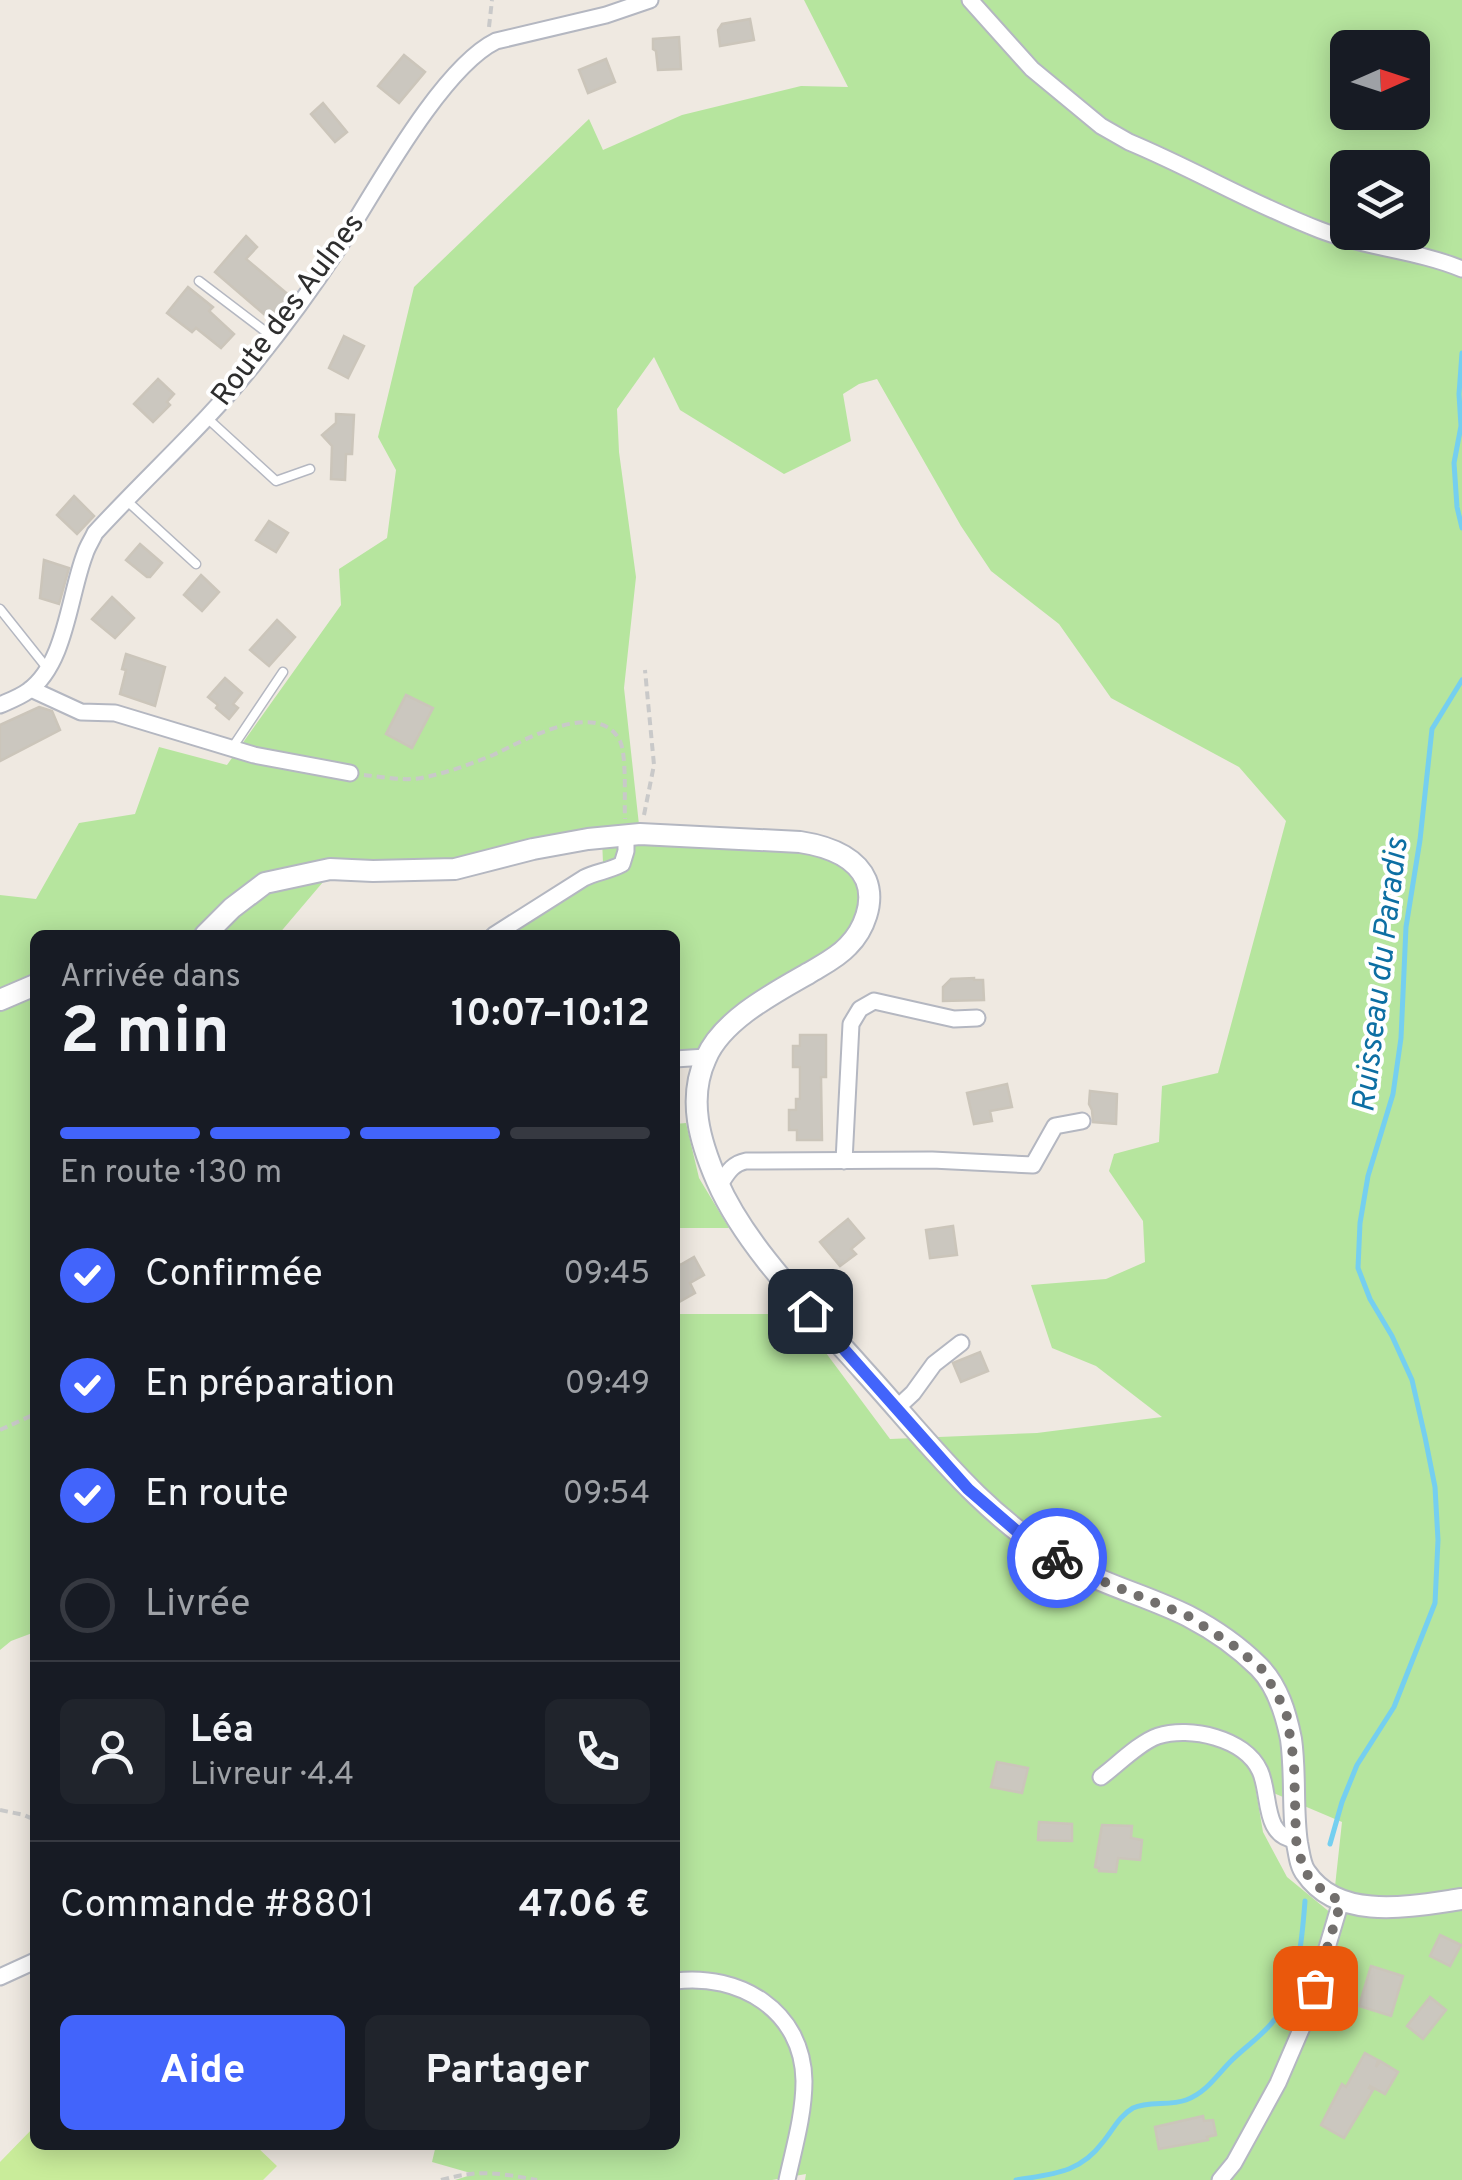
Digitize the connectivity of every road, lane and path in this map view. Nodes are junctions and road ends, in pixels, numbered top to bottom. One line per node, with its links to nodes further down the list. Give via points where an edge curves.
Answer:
1 (492, 0): 4 (path)
2 (650, 0): 4 (street)
3 (970, 0): 5 (street, via 1032,69 1129,142 1321,230)
4 (486, 46): 7 (street, Route des Aulnes, via 441,92)
5 (1462, 269)
6 (199, 281): 7 (lane)
7 (274, 338): 8 (street, Route des Aulnes)
8 (206, 417): 9 (lane, via 276,481); 10 (street, Route des Aulnes)
9 (310, 469)
10 (126, 500): 11 (lane); 13 (street, Route des Aulnes, via 84,554)
11 (196, 564)
12 (0, 608): 13 (lane)
13 (47, 668): 16 (street, Route des Aulnes)
14 (646, 670): 20 (path, via 654,765)
15 (283, 672): 18 (lane)
16 (31, 688): 17 (street, Route des Aulnes); 18 (street, via 81,712 115,713)
17 (0, 705)
18 (232, 748): 19 (street)
19 (350, 773): 20 (path, via 421,779 550,729 592,722 619,740)
20 (633, 835): 21 (street, via 533,849 455,869 330,869 265,884); 22 (street, via 622,864 584,878); 26 (street, via 819,845 857,865 866,881 867,913 848,947 743,1016)
21 (210, 930)
22 (502, 930)
23 (30, 987): 24 (street)
24 (0, 1000)
25 (977, 1018): 29 (street, via 874,1001 860,1009 851,1024)
26 (706, 1058): 27 (street); 30 (street, via 696,1088 697,1120)
27 (680, 1059)
28 (1082, 1120): 29 (street, via 1056,1126 1033,1165)
29 (844, 1161): 30 (street, via 736,1163)
30 (719, 1186): 32 (street, via 789,1287)
31 (961, 1343): 32 (street)
32 (898, 1408): 38 (street, via 968,1489 1020,1534 1097,1579 1188,1616 1263,1670 1286,1711)
33 (30, 1416): 34 (path)
34 (0, 1430)
35 (1101, 1777): 38 (street, via 1158,1736 1204,1734 1230,1743 1259,1767 1276,1831)
36 (0, 1810): 37 (path)
37 (30, 1818)
38 (1296, 1840): 40 (street, via 1304,1871)
39 (1462, 1899): 40 (street, via 1383,1908)
40 (1341, 1902): 47 (street, via 1306,2018 1278,2083)
41 (30, 1963): 42 (street)
42 (0, 1977)
43 (680, 1981): 46 (street, via 718,1982 747,1992 777,2011 791,2034 804,2076)
44 (441, 2180): 45 (path, via 468,2172)
45 (537, 2180)
46 (787, 2180)
47 (1220, 2180)

